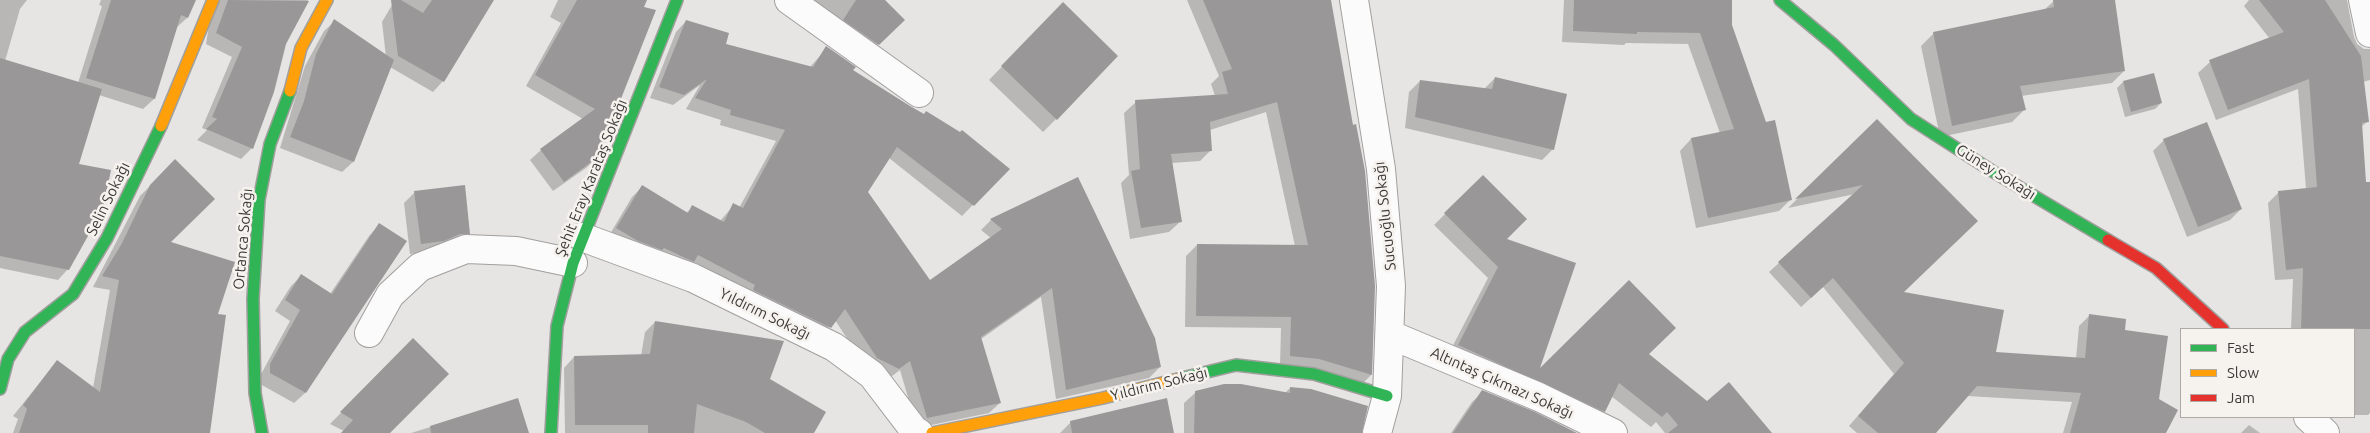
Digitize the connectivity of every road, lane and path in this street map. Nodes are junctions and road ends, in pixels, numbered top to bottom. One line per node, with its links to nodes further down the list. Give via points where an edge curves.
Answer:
1 (213, 0): 15 (street, Selin Sokağı, via 162,123 107,238 73,294 25,332 8,359)
2 (327, 0): 18 (street, Ortanca Sokağı, via 301,48 289,97 270,144 258,200 253,299 255,393)
3 (677, 0): 10 (street, Şehit Eray Karataş Sokağı)
4 (789, 0): 9 (street)
5 (1354, 0): 14 (street, Sucuoğlu Sokağı, via 1381,169 1392,286)
6 (1780, 0): 12 (street, Güney Sokağı, via 1834,45 1911,119 2156,268)
7 (2363, 0): 8 (street)
8 (2370, 33)
9 (919, 93)
10 (582, 237): 11 (street, Şehit Eray Karataş Sokağı); 20 (street, Yıldırım Sokağı, via 693,278 834,347 872,375)
11 (573, 263): 13 (street, via 516,251 466,249 420,267 390,295); 19 (street, Şehit Eray Karataş Sokağı, via 557,326)
12 (2222, 328)
13 (369, 333)
14 (1391, 335): 16 (street, Sucuoğlu Sokağı); 23 (street, Altıntaş Çıkmazı Sokağı, via 1539,397)
15 (0, 389)
16 (1387, 396): 21 (street, Yıldırım Sokağı, via 1314,374 1236,365 1103,398); 22 (street, Sucuoğlu Sokağı)
17 (2309, 418): 24 (street)
18 (263, 432)
19 (551, 433)
20 (919, 433)
21 (932, 433)
22 (1377, 433)
23 (1613, 433)
24 (2324, 433)

